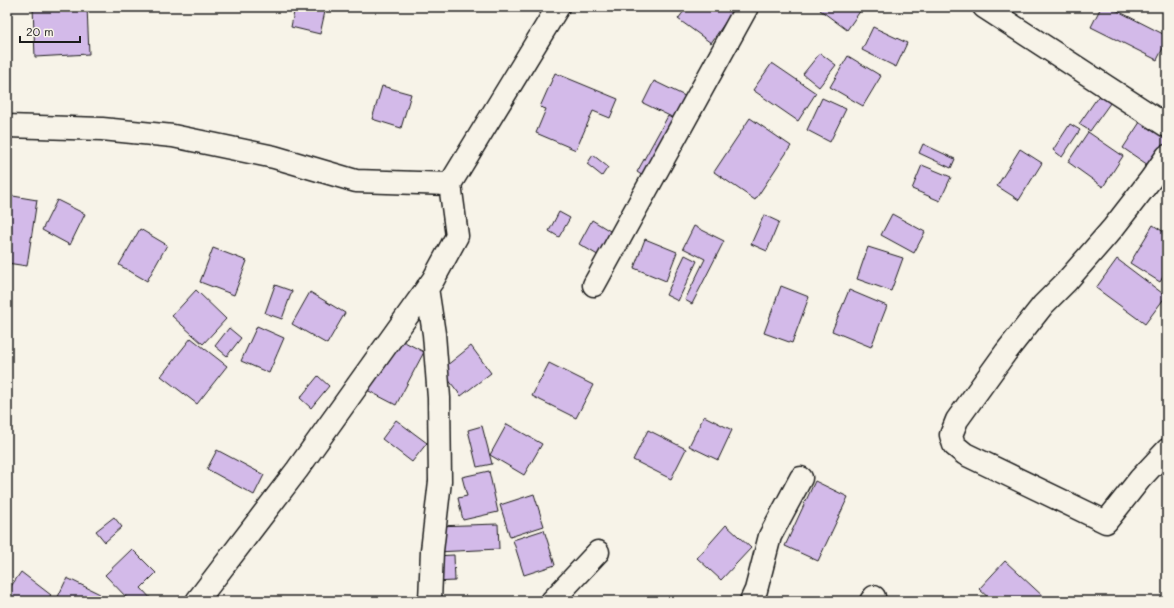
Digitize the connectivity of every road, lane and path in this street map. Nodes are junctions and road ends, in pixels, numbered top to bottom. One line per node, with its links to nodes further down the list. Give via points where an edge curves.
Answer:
1 (558, 7): 7 (street)
2 (747, 7): 8 (street)
3 (984, 7): 5 (street)
4 (7, 126): 7 (street, via 102,129 173,136 274,157 356,181)
5 (1167, 126)
6 (1167, 156): 10 (street, via 1113,228 1006,352 957,420 951,435 954,445 965,454 1106,522)
7 (450, 184): 9 (street, via 457,236)
8 (594, 285)
9 (427, 288): 13 (street, via 297,470); 14 (street, via 434,334 440,481 432,551)
10 (1167, 450)
11 (801, 478): 16 (street, via 770,536)
12 (598, 552): 15 (street)
13 (197, 601)
14 (430, 601)
15 (552, 601)
16 (751, 601)

